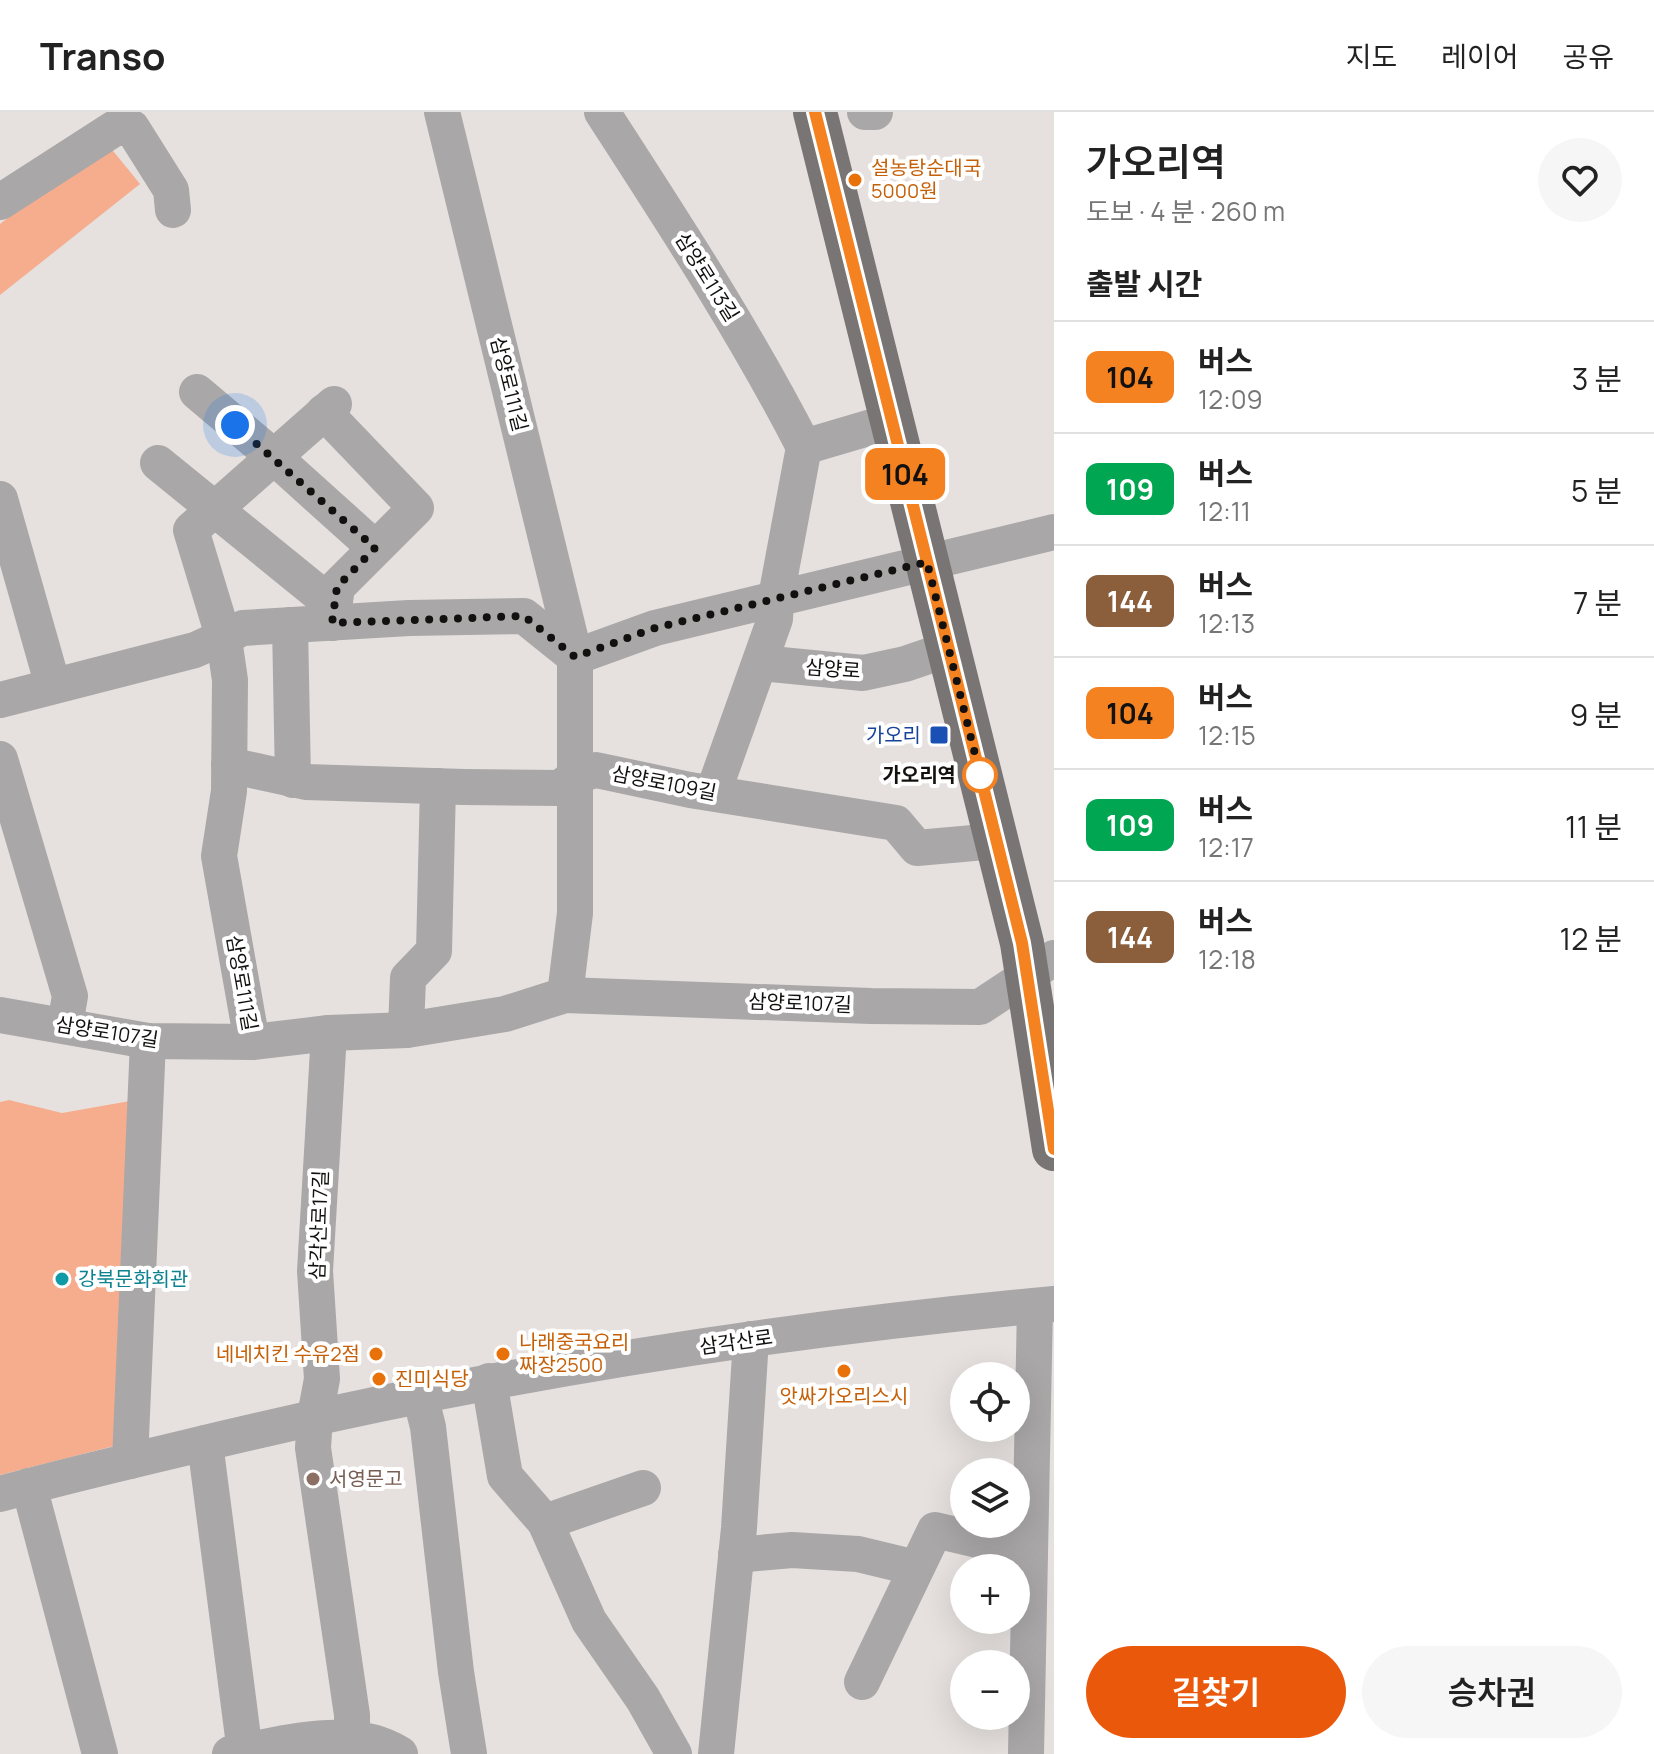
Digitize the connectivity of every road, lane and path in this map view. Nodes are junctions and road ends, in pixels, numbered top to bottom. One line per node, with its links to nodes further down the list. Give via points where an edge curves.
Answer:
1 (442, 112): 23 (street, 삼양로111길)
2 (602, 112): 10 (street, 삼양로113길, via 695,255)
3 (815, 112): 9 (main road)
4 (865, 112): 5 (street)
5 (875, 112)
6 (0, 202): 7 (street, via 115,128 132,128 171,190)
7 (173, 210)
8 (197, 392): 11 (street)
9 (892, 421): 10 (street); 17 (main road)
10 (804, 447): 18 (street)
11 (274, 457): 14 (street); 16 (street); 16 (street, via 329,408 416,508)
12 (158, 463): 14 (street)
13 (0, 499): 25 (street)
14 (216, 508): 19 (street); 21 (street, 삼양로111길, via 191,530)
15 (1054, 532): 17 (street)
16 (375, 548): 19 (street, via 337,587)
17 (927, 562): 18 (street); 22 (main road)
18 (776, 597): 23 (street, via 655,628); 24 (street)
19 (333, 615): 20 (street); 23 (street, via 524,616)
20 (290, 625): 21 (street, via 243,628); 30 (street)
21 (224, 639): 25 (street); 28 (street, 삼양로111길, via 230,680)
22 (949, 649): 24 (street, 삼양로, via 863,673); 33 (main road)
23 (575, 657): 29 (street)
24 (761, 663): 32 (street)
25 (53, 686): 26 (street)
26 (0, 700)
27 (0, 759): 37 (street, via 70,996)
28 (229, 765): 30 (street, 삼양로109길); 41 (street, 삼양로111길, via 219,856)
29 (575, 776): 31 (street, 삼양로109길, via 560,788); 32 (street, 삼양로109길, via 596,770); 35 (street, via 575,913)
30 (293, 780): 31 (street, 삼양로109길)
31 (438, 786): 38 (street, via 434,951 408,978)
32 (713, 793): 33 (street, 삼양로109길, via 896,823 917,848)
33 (996, 841): 34 (main road)
34 (1040, 967): 35 (street, 삼양로107길, via 980,1007); 42 (main road)
35 (565, 995): 38 (street, 삼양로107길, via 505,1014)
36 (0, 1015): 37 (street, 삼양로107길)
37 (65, 1025): 40 (street, 삼양로107길)
38 (406, 1030): 39 (street, 삼양로107길)
39 (329, 1033): 41 (street, 삼양로107길); 48 (street, 삼각산로17길, via 315,1271 322,1379)
40 (148, 1041): 41 (street, 삼양로107길); 50 (street)
41 (252, 1042)
42 (1049, 1088): 43 (main road)
43 (1054, 1149)
44 (1045, 1305): 45 (street, 삼각산로); 54 (street)
45 (751, 1339): 46 (street, 삼각산로); 55 (street)
46 (489, 1381): 47 (street, 삼각산로); 53 (street, via 505,1476)
47 (420, 1395): 48 (street, 삼각산로); 62 (street)
48 (315, 1416): 49 (street, 삼각산로); 58 (street, via 313,1448)
49 (205, 1443): 50 (street, 삼각산로); 59 (street, via 243,1737)
50 (130, 1461): 52 (street, 삼각산로)
51 (643, 1488): 53 (street)
52 (15, 1490): 60 (street, 삼각산로)
53 (545, 1522): 63 (street, via 589,1621)
54 (1029, 1552): 56 (street, via 935,1530); 65 (street)
55 (736, 1555): 56 (street, via 845,1553); 64 (street)
56 (916, 1568): 57 (street)
57 (862, 1682)
58 (352, 1737): 59 (street); 61 (street)
59 (238, 1753)
60 (100, 1754)
61 (400, 1754)
62 (469, 1754)
63 (674, 1754)
64 (716, 1754)
65 (1026, 1754)

